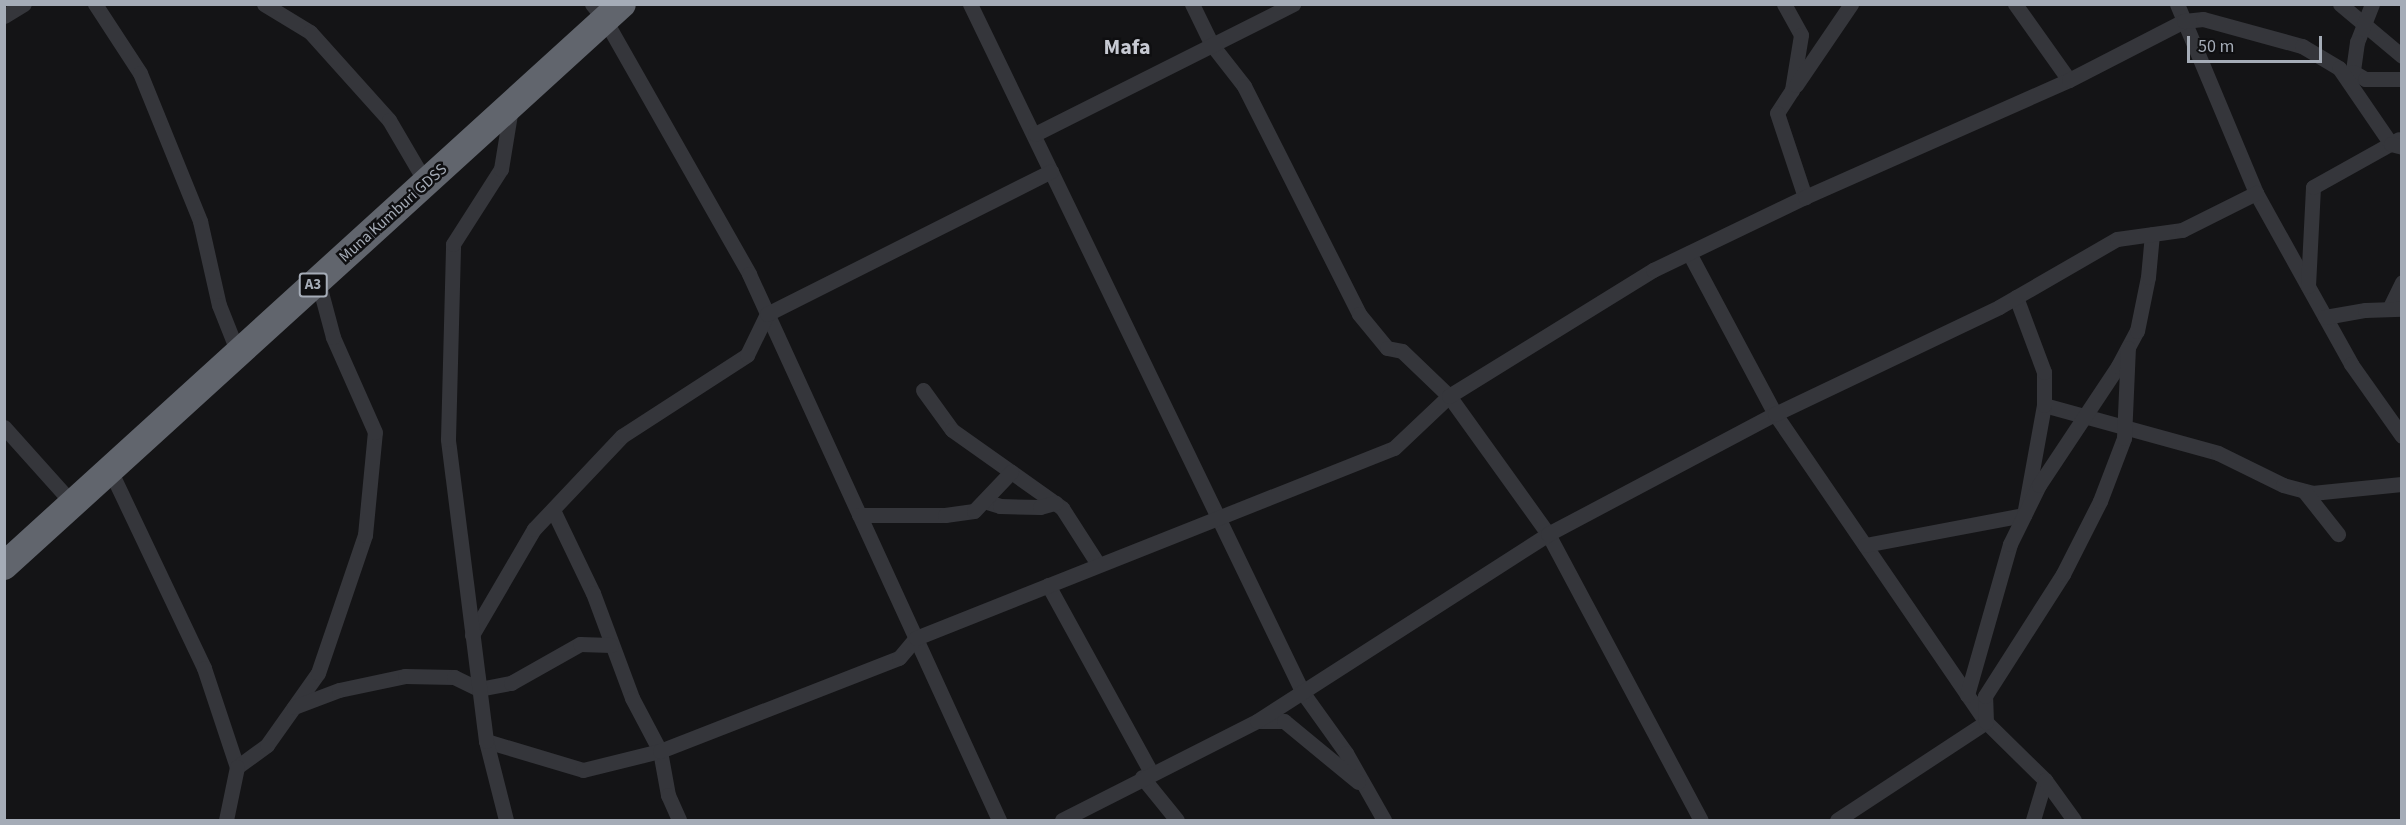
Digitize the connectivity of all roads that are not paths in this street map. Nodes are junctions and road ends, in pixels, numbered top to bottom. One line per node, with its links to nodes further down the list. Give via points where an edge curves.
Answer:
1 (24, 4): 14 (street)
2 (95, 4): 39 (street, via 140,73 200,221 219,305)
3 (264, 4): 26 (street, via 310,32 389,120)
4 (970, 4): 23 (street)
5 (1192, 4): 17 (street)
6 (1293, 4): 17 (street)
7 (1784, 4): 21 (street, via 1801,35)
8 (1851, 4): 21 (street)
9 (2015, 4): 20 (street)
10 (2177, 4): 15 (street)
11 (2340, 4): 16 (street)
12 (2372, 4): 16 (street)
13 (607, 10): 22 (highway, Muna Kumburi GDSS / A3); 36 (street)
14 (4, 16)
15 (2184, 21): 20 (street); 24 (street, via 2203,19 2302,46 2339,68); 27 (street)
16 (2365, 25): 18 (street); 19 (street, via 2357,42 2353,72 2365,79)
17 (1212, 45): 23 (street); 41 (street, via 1244,86 1359,314 1387,348 1402,351)
18 (2402, 56)
19 (2402, 79)
20 (2069, 80): 28 (street)
21 (1792, 90): 28 (street, via 1777,114)
22 (512, 105): 26 (highway, Muna Kumburi GDSS / A3); 65 (street, via 501,169 453,244 448,439)
23 (1035, 134): 25 (street)
24 (2399, 146): 33 (street, via 2313,187)
25 (1051, 171): 36 (street); 58 (street)
26 (426, 183): 31 (highway, Muna Kumburi GDSS / A3)
27 (2256, 194): 29 (street, via 2182,230); 33 (street)
28 (1805, 197): 30 (street)
29 (2152, 234): 34 (street, via 2117,239); 38 (street, via 2137,331)
30 (1689, 253): 41 (street, via 1653,270); 43 (street)
31 (318, 281): 39 (highway, Muna Kumburi GDSS / A3); 71 (street, via 333,337 375,432 365,535 318,672)
32 (2402, 282): 35 (street)
33 (2308, 286): 37 (street)
34 (2016, 297): 42 (street, via 2044,372); 43 (street)
35 (2395, 309): 37 (street)
36 (767, 314): 55 (street, via 747,355 622,436); 56 (street)
37 (2325, 317): 47 (street, via 2351,364)
38 (2128, 348): 44 (street); 46 (street)
39 (238, 353): 48 (highway, Muna Kumburi GDSS / A3)
40 (923, 390): 49 (street, via 952,430)
41 (1449, 396): 58 (street, via 1394,448); 59 (street)
42 (2044, 405): 44 (street); 57 (street)
43 (1775, 414): 59 (street); 61 (street)
44 (2088, 415): 46 (street); 57 (street, via 2039,485)
45 (4, 427): 54 (street)
46 (2125, 429): 51 (street, via 2218,453); 73 (street, via 2100,501 2063,574 1984,696)
47 (2402, 436)
48 (110, 470): 54 (highway, Muna Kumburi GDSS / A3); 76 (street, via 204,668)
49 (1011, 472): 52 (street); 53 (street)
50 (2402, 484): 51 (street)
51 (2304, 491): 60 (street)
52 (984, 501): 53 (street, via 1000,506 1040,507); 56 (street, via 974,511 945,515)
53 (1055, 503): 62 (street)
54 (73, 504): 63 (highway, Muna Kumburi GDSS / A3)
55 (553, 510): 65 (street, via 534,529); 67 (street, via 593,593)
56 (859, 515): 66 (street)
57 (2024, 515): 61 (street); 70 (street, via 2010,544)
58 (1215, 516): 62 (street); 69 (street)
59 (1548, 534): 69 (street); 87 (street)
60 (2338, 534)
61 (1865, 545): 70 (street)
62 (1098, 564): 64 (street)
63 (4, 566)
64 (1048, 585): 66 (street); 77 (street)
65 (472, 635): 68 (street)
66 (916, 638): 75 (street, via 899,658); 83 (street)
67 (611, 645): 68 (street, via 580,644 511,683); 75 (street)
68 (479, 689): 71 (street, via 454,677 405,676 339,690); 74 (street)
69 (1304, 693): 72 (street); 79 (street)
70 (1968, 695): 73 (street)
71 (294, 707): 76 (street, via 267,745)
72 (1257, 721): 77 (street); 79 (street, via 1284,721)
73 (1986, 722): 78 (street); 88 (street)
74 (486, 741): 75 (street, via 583,771); 81 (street)
75 (660, 752): 82 (street, via 668,795)
76 (237, 767): 80 (street)
77 (1147, 775): 84 (street); 85 (street)
78 (2045, 780): 89 (street); 90 (street)
79 (1368, 790): 86 (street)
80 (226, 820)
81 (506, 820)
82 (679, 820)
83 (999, 820)
84 (1062, 820)
85 (1177, 820)
86 (1384, 820)
87 (1701, 820)
88 (1837, 820)
89 (2033, 820)
90 (2074, 820)

